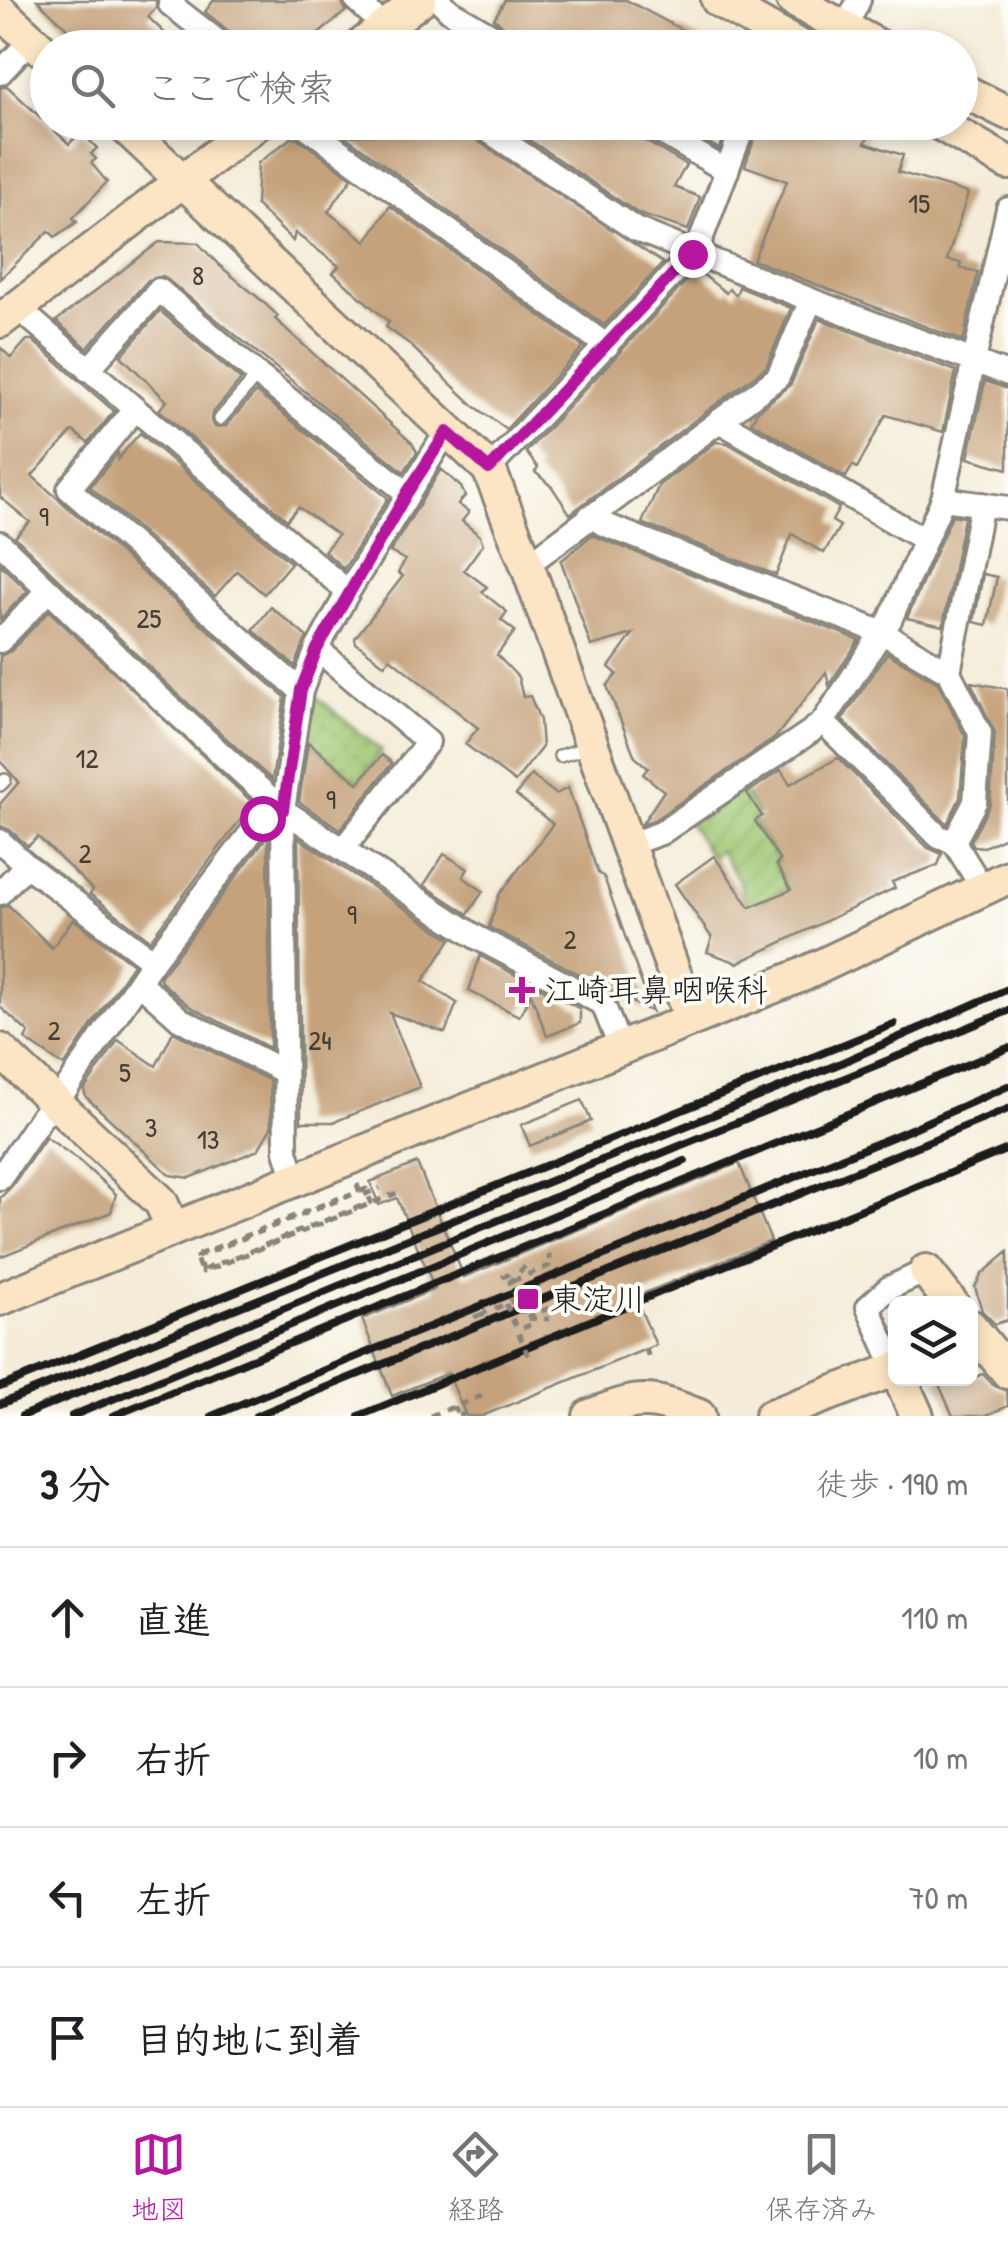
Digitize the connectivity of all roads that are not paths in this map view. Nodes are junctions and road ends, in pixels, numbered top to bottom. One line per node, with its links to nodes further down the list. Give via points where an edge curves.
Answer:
1 (172, 0): 9 (street)
2 (356, 0): 10 (street)
3 (420, 0): 11 (street)
4 (439, 0): 12 (street)
5 (718, 0): 13 (street)
6 (793, 0): 8 (street)
7 (0, 11): 14 (street)
8 (852, 14)
9 (203, 30)
10 (366, 30)
11 (383, 30)
12 (482, 30)
13 (765, 30)
14 (30, 39)
15 (30, 53): 16 (street)
16 (0, 73)
17 (978, 98): 18 (street)
18 (1008, 114)
19 (139, 140): 28 (street)
20 (235, 140): 28 (street)
21 (325, 140): 33 (street)
22 (502, 140): 30 (street, via 634,229)
23 (675, 140): 27 (street)
24 (739, 140): 27 (street)
25 (966, 140): 26 (street)
26 (1004, 163)
27 (727, 170): 30 (street)
28 (182, 180): 32 (street); 41 (street)
29 (1008, 209): 34 (street)
30 (692, 254): 31 (street); 33 (street)
31 (812, 300): 34 (street); 40 (street, via 778,377)
32 (9, 314): 35 (street)
33 (607, 346): 42 (street)
34 (974, 362): 36 (street); 44 (street)
35 (88, 370): 37 (street, via 160,290); 38 (street)
36 (1008, 374)
37 (258, 375): 39 (lane); 43 (street)
38 (134, 410): 52 (street); 57 (street, via 69,489)
39 (220, 419)
40 (719, 421): 47 (street); 48 (street)
41 (447, 432): 42 (street); 43 (street)
42 (489, 469): 50 (street)
43 (407, 493): 52 (street)
44 (943, 499): 45 (street); 48 (street)
45 (982, 504): 46 (street); 56 (street)
46 (1008, 508)
47 (590, 516): 50 (street); 53 (street)
48 (925, 540): 53 (street)
49 (0, 543): 51 (street)
50 (527, 565): 59 (street)
51 (48, 591): 54 (street); 61 (street)
52 (348, 592): 55 (street)
53 (883, 633): 56 (street); 58 (street)
54 (0, 642)
55 (317, 649): 57 (street); 65 (street, via 428,742)
56 (949, 672): 63 (street, via 980,733 975,802)
57 (301, 690): 61 (street)
58 (823, 722): 63 (street, via 939,837); 64 (street, via 660,833)
59 (592, 746): 60 (lane); 64 (street)
60 (560, 756)
61 (283, 810): 65 (street); 69 (street, via 262,818); 74 (street)
62 (0, 841): 66 (street)
63 (954, 842): 67 (street)
64 (628, 844): 71 (street)
65 (343, 848): 72 (street, via 476,937 603,1004)
66 (26, 865): 68 (street); 69 (street)
67 (996, 883): 71 (street, via 802,975)
68 (0, 893)
69 (153, 961): 70 (street)
70 (140, 983): 74 (street, via 180,1019); 75 (street)
71 (690, 1018): 72 (street)
72 (620, 1047): 77 (street)
73 (0, 1050): 75 (street)
74 (284, 1071): 77 (street, via 286,1151)
75 (55, 1102): 76 (street); 78 (street, via 161,1202)
76 (0, 1178)
77 (294, 1178): 78 (street)
78 (172, 1227): 81 (street)
79 (926, 1272): 80 (street); 83 (street, via 889,1288 868,1307)
80 (946, 1296)
81 (0, 1298)
82 (978, 1335): 84 (street)
83 (888, 1353)
84 (1006, 1365)
85 (888, 1372): 89 (street)
86 (903, 1386): 90 (street)
87 (693, 1415): 88 (street, via 632,1400)
88 (590, 1416)
89 (771, 1416)
90 (916, 1416)

